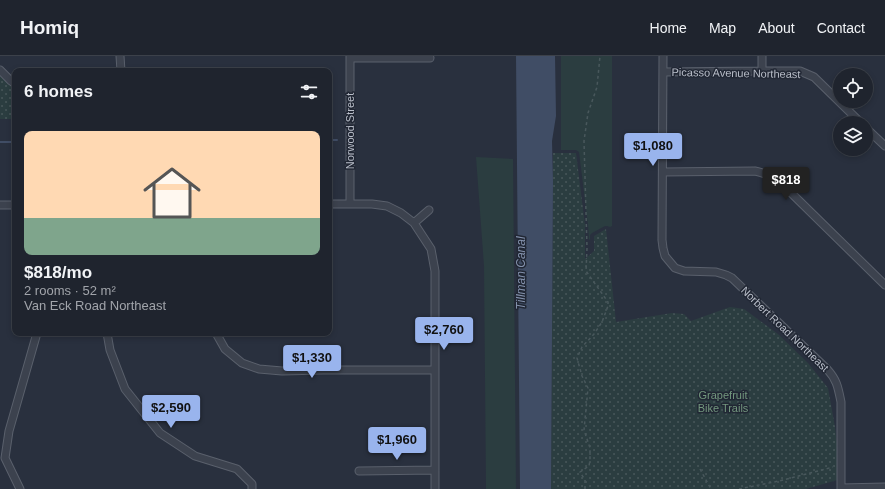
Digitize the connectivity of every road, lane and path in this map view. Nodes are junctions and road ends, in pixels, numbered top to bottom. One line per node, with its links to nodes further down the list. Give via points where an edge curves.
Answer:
1 (120, 56): 7 (street)
2 (600, 56): 36 (path, via 597,87 588,113 584,142 588,248 586,271 608,302 608,306 602,322 582,347 577,358 588,388 584,430 590,448 590,460 589,466 580,472 585,480)
3 (663, 56): 10 (street)
4 (762, 56): 9 (street)
5 (350, 57): 6 (street); 17 (street, Norwood Street)
6 (430, 58)
7 (121, 68)
8 (0, 70): 11 (street)
9 (762, 71): 10 (street, Picasso Avenue Northeast); 12 (street, Picasso Avenue Northeast, via 800,71 814,78)
10 (663, 72): 15 (street)
11 (12, 82)
12 (854, 116)
13 (873, 135): 14 (street)
14 (885, 146)
15 (663, 172): 22 (street, via 755,171 775,178); 27 (street, Norbert Road Northeast, via 662,240 665,256 674,268 684,271 716,272 732,278 827,368 839,390 841,402)
16 (332, 204): 17 (street)
17 (350, 204): 21 (street, via 387,206)
18 (0, 205): 19 (street)
19 (12, 205)
20 (429, 210): 21 (street)
21 (414, 223): 26 (street, via 431,249 435,270)
22 (885, 285)
23 (37, 336): 33 (street, via 9,432 5,458)
24 (108, 336): 34 (street, via 110,350 125,389 160,433 195,456 237,469 252,484)
25 (218, 336): 26 (street, via 225,349 242,363 259,369)
26 (434, 370): 29 (street)
27 (841, 465): 32 (street, Norbert Road Northeast); 38 (path)
28 (700, 469): 37 (path)
29 (435, 470): 30 (street); 35 (street)
30 (359, 471)
31 (885, 487): 32 (street)
32 (841, 488)
33 (20, 489)
34 (252, 489)
35 (435, 489)
36 (584, 489)
37 (711, 489)
38 (739, 489)

